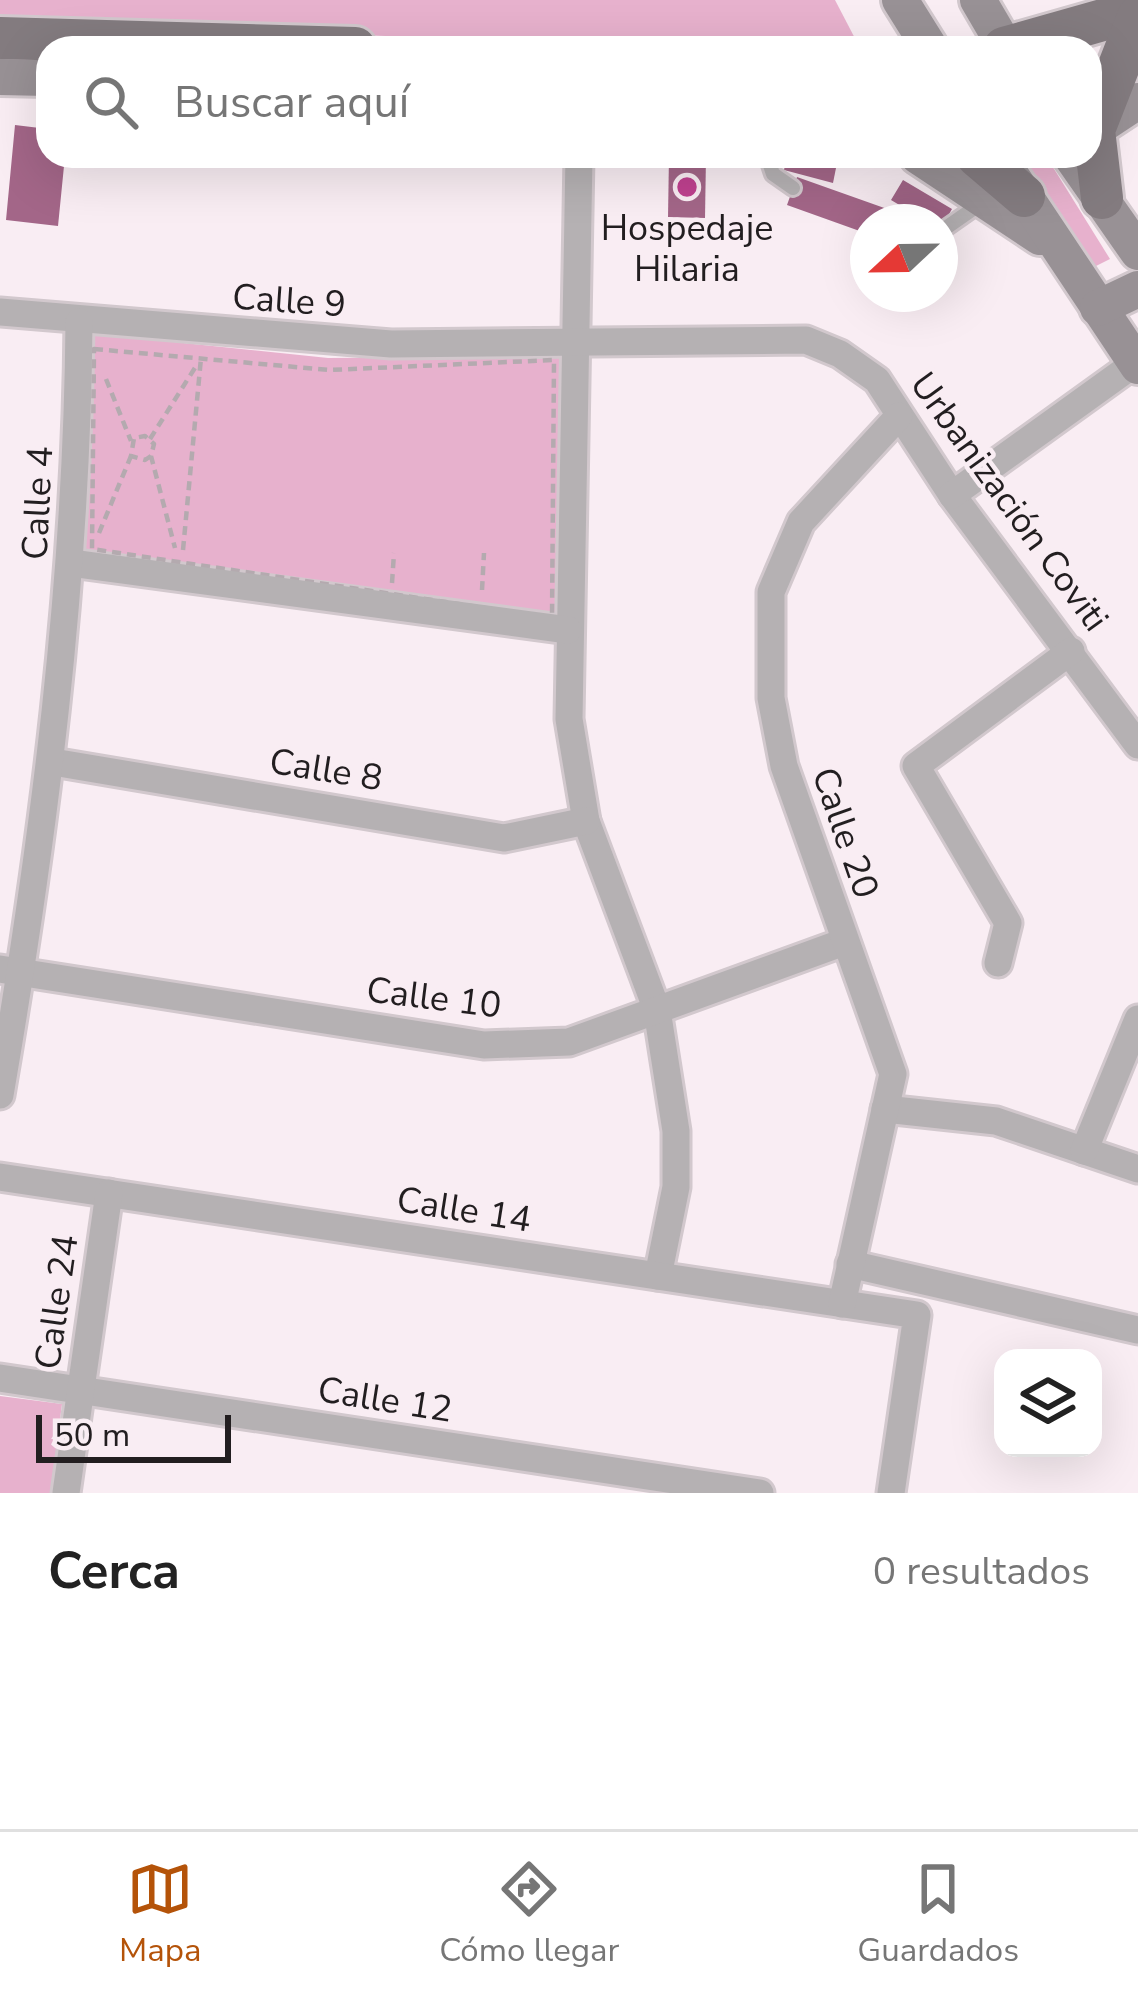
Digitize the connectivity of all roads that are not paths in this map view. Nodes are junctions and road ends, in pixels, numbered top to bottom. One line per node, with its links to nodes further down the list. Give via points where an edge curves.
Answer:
1 (899, 0): 4 (main road)
2 (978, 0): 5 (main road)
3 (1138, 14): 6 (main road); 11 (main road)
4 (922, 36)
5 (998, 36)
6 (1052, 36)
7 (0, 38): 8 (main road)
8 (36, 39)
9 (0, 77): 10 (main road)
10 (36, 78)
11 (1102, 98)
12 (1138, 101): 13 (main road)
13 (1102, 128)
14 (580, 168): 31 (street)
15 (770, 168): 21 (lane)
16 (775, 168): 21 (lane)
17 (944, 168): 23 (main road)
18 (986, 168): 23 (main road)
19 (1001, 168): 23 (main road)
20 (1092, 168): 24 (main road)
21 (772, 174): 22 (lane)
22 (794, 188)
23 (1007, 197): 25 (lane); 28 (main road, via 1062,254)
24 (1102, 198): 26 (main road)
25 (958, 223)
26 (1138, 252)
27 (1138, 289): 28 (main road)
28 (1098, 308): 32 (main road)
29 (0, 312): 30 (street, Calle 9)
30 (79, 322): 31 (street, Calle 9, via 391,344); 35 (street, Calle 4)
31 (575, 344): 33 (street, Urbanización Coviti, via 806,340 878,380); 36 (street)
32 (1137, 363): 34 (street)
33 (899, 416): 34 (street, Urbanización Coviti); 41 (street, Calle 20, via 801,522 771,592 771,698 784,766)
34 (952, 495): 37 (street, Urbanización Coviti)
35 (81, 556): 36 (street); 39 (street, Calle 4)
36 (568, 630): 40 (street, via 569,719)
37 (1071, 651): 38 (street, Urbanización Coviti); 42 (street, via 916,766 1008,923)
38 (1138, 746)
39 (52, 762): 40 (street, Calle 8, via 504,838); 43 (street, Calle 4)
40 (586, 821): 44 (street)
41 (844, 942): 44 (street, Calle 10); 47 (street, Calle 20, via 893,1074)
42 (998, 963)
43 (11, 970): 44 (street, Calle 10, via 484,1045 569,1042); 46 (street)
44 (657, 1010): 53 (street, via 676,1131 676,1187)
45 (1138, 1019): 48 (street)
46 (0, 1095)
47 (885, 1109): 48 (street, via 996,1121); 52 (street, Calle 20)
48 (1084, 1151): 49 (street)
49 (1138, 1169)
50 (0, 1177): 51 (street, Calle 14)
51 (109, 1193): 53 (street, Calle 14); 57 (street, Calle 24)
52 (850, 1264): 54 (street, Calle 20); 55 (street)
53 (658, 1276): 54 (street, Calle 14)
54 (842, 1304): 61 (street, Calle 14, via 917,1315)
55 (1138, 1330)
56 (0, 1378): 57 (street, Calle 12)
57 (81, 1389): 58 (street, Calle 12); 59 (street, Calle 24)
58 (687, 1489): 60 (street, Calle 12)
59 (66, 1493)
60 (760, 1493)
61 (891, 1493)

